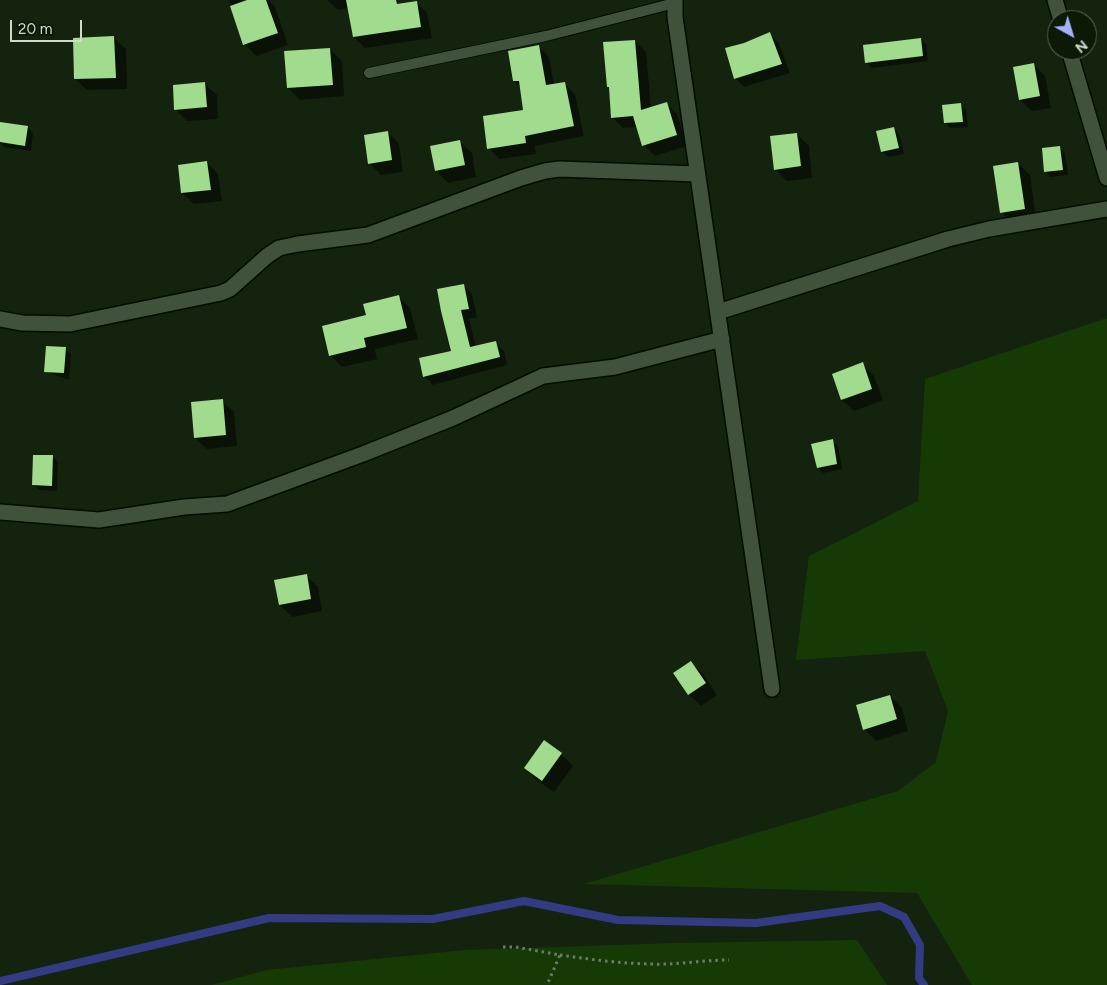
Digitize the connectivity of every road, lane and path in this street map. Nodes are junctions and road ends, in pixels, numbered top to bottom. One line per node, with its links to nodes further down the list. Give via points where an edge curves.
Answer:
1 (675, 2): 3 (lane, via 546,36); 4 (street)
2 (1073, 60): 5 (street)
3 (369, 73)
4 (697, 174): 7 (street); 8 (street, via 545,171 368,235 279,248 230,289 221,292 70,324)
5 (1107, 178)
6 (1107, 210): 7 (street, via 948,239)
7 (718, 312): 9 (street)
8 (0, 320)
9 (722, 339): 10 (street, via 615,367 543,376 453,418 227,504 99,520); 11 (street)
10 (0, 512)
11 (772, 689)
12 (503, 947): 13 (path)
13 (560, 955): 14 (path, via 666,964); 15 (path)
14 (730, 960)
15 (547, 985)

